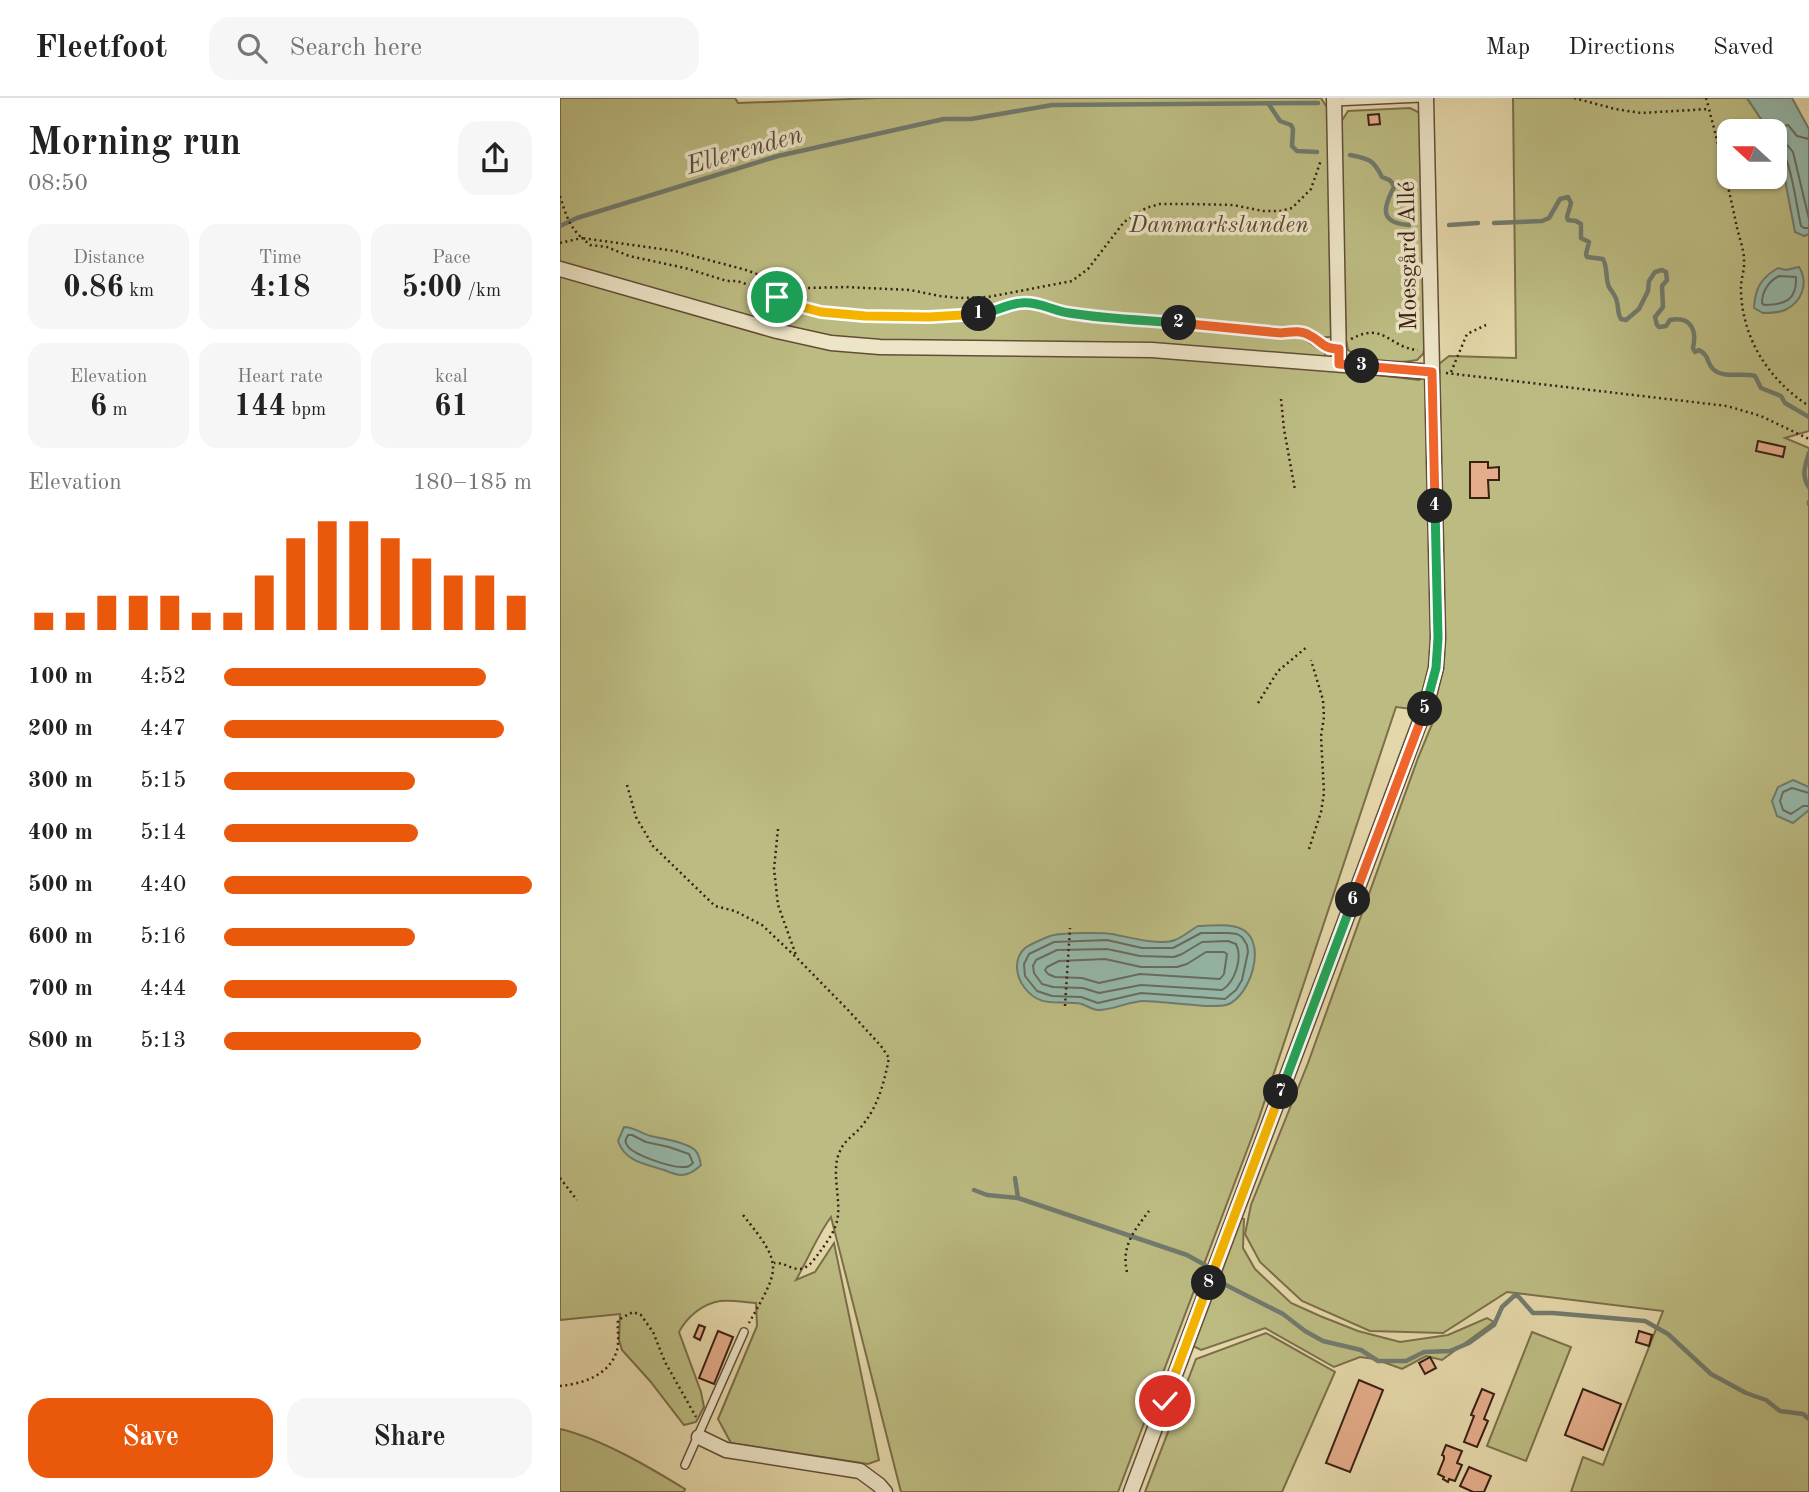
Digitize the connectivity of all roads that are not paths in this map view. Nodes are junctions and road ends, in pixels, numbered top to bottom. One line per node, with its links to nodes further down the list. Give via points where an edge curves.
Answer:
1 (1420, 98): 3 (lane)
2 (1426, 98): 6 (street, Moesgård Allé)
3 (1334, 100): 5 (street)
4 (560, 269): 5 (street, via 831,343 1152,350)
5 (1339, 364): 6 (street)
6 (1432, 372): 11 (street, Moesgård Allé, via 1438,638 1427,703)
7 (744, 1332): 8 (lane)
8 (700, 1433): 9 (lane); 10 (street, via 726,1450 860,1471)
9 (685, 1465)
10 (885, 1492)
11 (1131, 1492)

